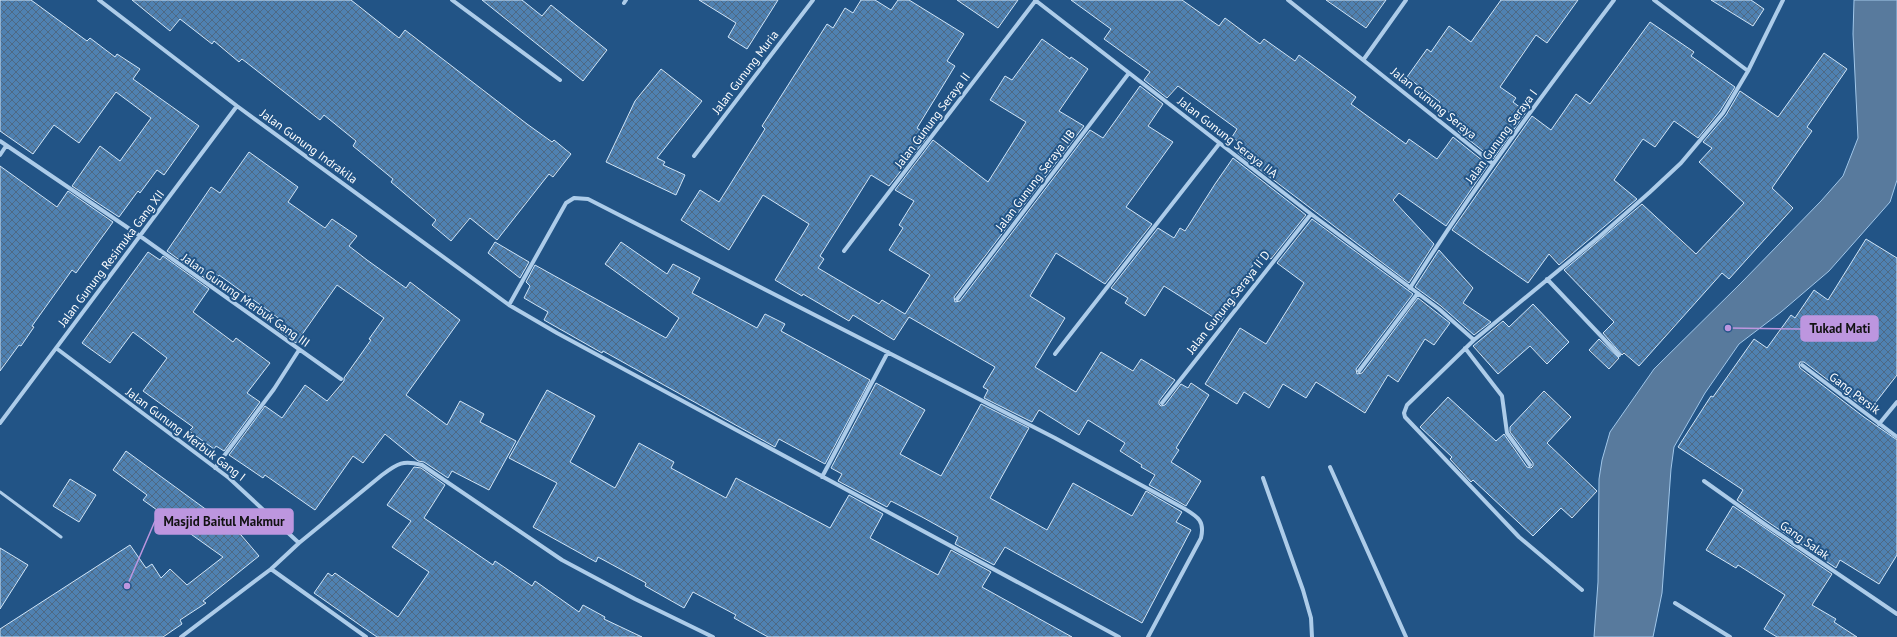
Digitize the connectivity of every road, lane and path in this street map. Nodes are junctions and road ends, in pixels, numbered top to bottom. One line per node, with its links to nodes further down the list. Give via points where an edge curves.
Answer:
1 (99, 0): 14 (street, Jalan Gunung Indrakila)
2 (452, 0): 13 (street)
3 (813, 0): 19 (street, Jalan Gunung Muria)
4 (1036, 0): 12 (street, Jalan Gunung Seraya IIA); 23 (street, Jalan Gunung Seraya II)
5 (1288, 0): 10 (street, Jalan Gunung Seraya)
6 (1406, 0): 10 (street)
7 (1614, 0): 20 (street, Jalan Gunung Seraya I)
8 (1654, 0): 11 (street)
9 (1783, 0): 11 (street)
10 (1364, 59): 20 (street, Jalan Gunung Seraya)
11 (1748, 71): 24 (street, via 1723,113 1681,163)
12 (1128, 73): 16 (street, Jalan Gunung Seraya IIA); 27 (street, Jalan Gunung Seraya IIB)
13 (560, 80)
14 (237, 106): 22 (street, Jalan Gunung Resimuka Gang XII); 28 (street, Jalan Gunung Indrakila)
15 (0, 141): 17 (street, Jalan Gunung Merbuk Gang III)
16 (1219, 144): 21 (street, Jalan Gunung Seraya IIA); 34 (street)
17 (6, 146): 18 (street); 22 (street, Jalan Gunung Merbuk Gang III)
18 (0, 155)
19 (694, 156)
20 (1492, 163): 25 (street, Jalan Gunung Seraya I)
21 (1311, 214): 25 (street, Jalan Gunung Seraya IIA); 40 (street, Jalan Gunung Seraya II D)
22 (140, 236): 30 (street, Jalan Gunung Resimuka Gang XII); 32 (street, Jalan Gunung Merbuk Gang III)
23 (844, 251)
24 (1547, 279): 29 (street); 35 (street)
25 (1410, 288): 26 (street, Jalan Gunung Seraya IIA)
26 (1418, 293): 29 (street, Jalan Gunung Seraya IIA); 37 (street)
27 (958, 299)
28 (509, 305): 33 (street, via 566,203 574,198 588,200); 47 (street, Jalan Gunung Indrakila)
29 (1474, 340): 31 (street)
30 (56, 348): 41 (street, Jalan Gunung Resimuka Gang XII); 46 (street, Jalan Gunung Merbuk Gang I)
31 (1465, 348): 44 (street, via 1502,396 1507,433); 54 (street, via 1407,404 1404,413 1519,537)
32 (299, 350): 38 (street, Jalan Gunung Merbuk Gang III); 46 (street, via 274,390)
33 (888, 352): 47 (street); 61 (street, via 1056,438 1198,517 1203,528 1201,538)
34 (1055, 354)
35 (1619, 355)
36 (1802, 365): 42 (street, Gang Persik)
37 (1359, 371)
38 (341, 379)
39 (1897, 402): 42 (street)
40 (1162, 403)
41 (0, 423)
42 (1879, 424): 43 (street, Gang Persik)
43 (1897, 437)
44 (1530, 465)
45 (1330, 467): 63 (street)
46 (215, 468): 52 (street, Jalan Gunung Merbuk Gang I, via 251,497)
47 (822, 477): 60 (street, Jalan Gunung Indrakila)
48 (1263, 478): 62 (street, via 1303,590 1311,618)
49 (1704, 480): 56 (street, Gang Salak)
50 (0, 492): 51 (lane)
51 (61, 536)
52 (299, 543): 53 (street); 59 (street, via 382,475 394,466 408,461 422,465 562,560)
53 (271, 569): 57 (street); 58 (street)
54 (1582, 590)
55 (1675, 603): 64 (street)
56 (1897, 614)
57 (181, 637)
58 (366, 637)
59 (713, 637)
60 (1119, 637)
61 (1148, 637)
62 (1312, 637)
63 (1406, 637)
64 (1730, 637)

